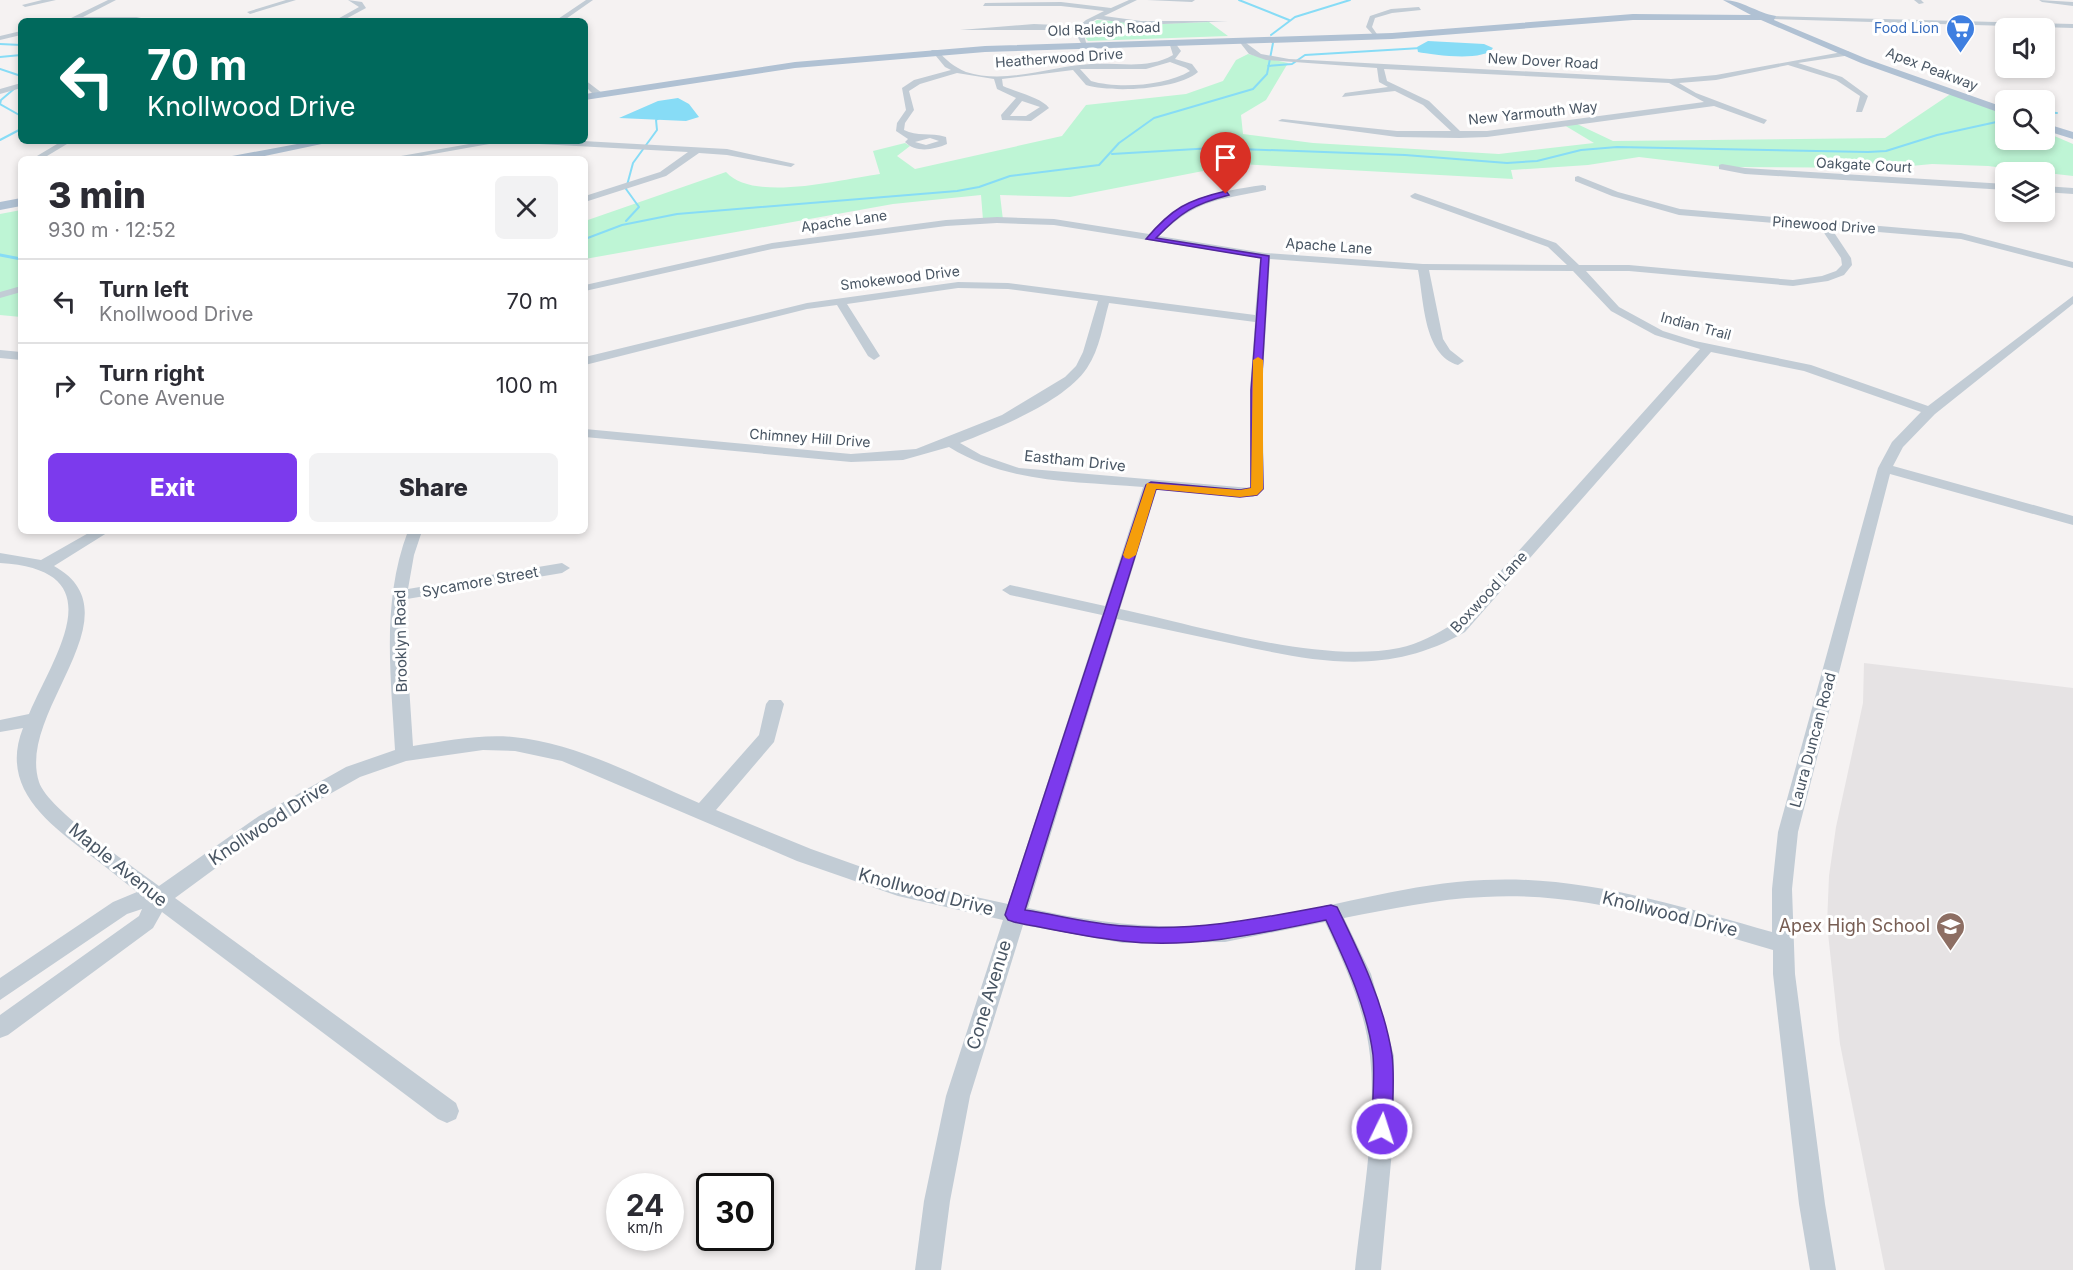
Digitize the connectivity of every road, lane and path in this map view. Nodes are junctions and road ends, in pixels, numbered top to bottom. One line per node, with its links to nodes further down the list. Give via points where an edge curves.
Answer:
1 (53, 0): 13 (street)
2 (113, 0): 20 (street)
3 (293, 0): 17 (street)
4 (351, 0): 22 (street, via 363,8)
5 (590, 0): 23 (street)
6 (1134, 0): 16 (street)
7 (1150, 0): 8 (street)
8 (1192, 0)
9 (1727, 0): 24 (main road, Apex Peakway)
10 (1735, 0): 25 (main road, Apex Peakway)
11 (2042, 0): 12 (street)
12 (2073, 4)
13 (25, 5)
14 (985, 5): 16 (street, via 1070,5)
15 (1419, 9): 31 (street, via 1375,15 1369,27)
16 (1111, 10): 19 (street)
17 (250, 12)
18 (138, 17): 21 (street)
19 (1095, 17): 26 (street, via 1141,23); 28 (street)
20 (73, 18)
21 (130, 18)
22 (343, 18)
23 (563, 18)
24 (1762, 18): 25 (main road, Old Raleigh Road); 31 (main road, Old Raleigh Road, via 1626,18); 37 (main road, Apex Peakway)
25 (1773, 18): 27 (street, Old Raleigh Road); 37 (main road, Apex Peakway)
26 (1225, 21)
27 (2073, 26)
28 (1081, 28): 29 (street); 35 (street)
29 (963, 30)
30 (18, 34): 32 (street)
31 (1377, 36): 33 (main road, Old Raleigh Road)
32 (0, 38)
33 (1240, 40): 34 (main road, Old Raleigh Road); 40 (street, New Dover Road, via 1251,53 1275,59)
34 (1173, 42): 35 (main road, Old Raleigh Road); 38 (street, via 1178,54)
35 (1083, 45): 36 (main road, Old Raleigh Road)
36 (934, 52): 42 (street, Heatherwood Drive, via 945,65); 49 (main road, Old Raleigh Road, via 776,67)
37 (1848, 53): 39 (street, New Dover Road); 54 (main road, Apex Peakway)
38 (1170, 60): 41 (street, Heatherwood Drive, via 1141,66); 41 (street, via 1189,66 1194,72 1169,81 1106,87 1086,83)
39 (1786, 62): 44 (street, New Dover Road, via 1728,76); 55 (street, via 1852,85 1864,96)
40 (1380, 66): 44 (street, New Dover Road, via 1519,77); 47 (street, via 1383,82)
41 (1075, 68): 43 (street, Heatherwood Drive)
42 (956, 70): 43 (street, Heatherwood Drive); 61 (street, via 922,80 905,90 910,110 900,131)
43 (997, 77): 52 (street, via 1000,87)
44 (1671, 81): 53 (street)
45 (588, 85): 49 (street)
46 (18, 86): 48 (street)
47 (1393, 88): 50 (street); 59 (street, via 1426,103)
48 (0, 92)
49 (599, 95): 51 (main road, Old Raleigh Road)
50 (1345, 95)
51 (588, 97)
52 (1021, 98): 52 (street, via 1005,118 1024,121 1045,108 1041,103)
53 (1715, 103): 57 (street); 59 (street, New Yarmouth Way, via 1529,130)
54 (1995, 108)
55 (1859, 110)
56 (1282, 121): 59 (street, New Yarmouth Way, via 1378,133)
57 (1764, 122)
58 (2055, 130): 60 (main road)
59 (1459, 135)
60 (2073, 136)
61 (912, 138)
62 (63, 144): 69 (street)
63 (423, 144): 68 (street)
64 (480, 144): 68 (street)
65 (588, 144): 67 (street)
66 (285, 145): 70 (main road)
67 (697, 150): 72 (street); 80 (street, via 663,174)
68 (429, 151): 71 (street)
69 (41, 156)
70 (243, 156)
71 (403, 156)
72 (791, 164)
73 (1722, 167): 75 (street, Oakgate Court)
74 (1578, 179): 83 (street, Pinewood Drive, via 1625,198 1679,212)
75 (1995, 186)
76 (1263, 188): 84 (street, via 1196,201 1175,214)
77 (2055, 190): 78 (street)
78 (2073, 191)
79 (1415, 196): 88 (street, Indian Trail, via 1538,238)
80 (588, 198)
81 (18, 203): 82 (main road)
82 (0, 206)
83 (1823, 224): 86 (street, Pinewood Drive, via 1961,236); 88 (street, Apache Lane, via 1846,258 1846,265 1840,273 1811,281 1774,282 1665,269)
84 (1150, 239): 85 (street, Apache Lane); 89 (street, Apache Lane, via 1041,221 946,223 772,246)
85 (1265, 256): 87 (street, Apache Lane); 95 (street, Eastham Drive)
86 (2073, 265)
87 (1423, 267): 88 (street, Apache Lane); 101 (street, via 1437,339 1445,352)
88 (1578, 268): 96 (street, Indian Trail, via 1627,317 1668,337)
89 (588, 287)
90 (18, 290): 91 (street)
91 (0, 296)
92 (1105, 298): 94 (street, Smokewood Drive, via 971,284); 95 (street, Smokewood Drive); 104 (street, Chimney Hill Drive, via 1089,351 1074,376 1047,397)
93 (2073, 299): 102 (street, Laura Duncan Road)
94 (839, 300): 99 (street); 100 (street, Smokewood Drive)
95 (1260, 319): 106 (street, Eastham Drive, via 1257,489 1240,493)
96 (1708, 347): 102 (street, Indian Trail, via 1806,369); 115 (street, Boxwood Lane, via 1459,628 1432,644 1392,656 1330,657)
97 (0, 354): 98 (street)
98 (18, 356)
99 (874, 356)
100 (588, 360)
101 (1458, 361)
102 (1930, 411): 105 (street, Laura Duncan Road, via 1897,445)
103 (588, 433): 104 (street, Chimney Hill Drive, via 851,458 897,456)
104 (950, 442): 106 (street, Eastham Drive, via 976,458 1017,472)
105 (1885, 468): 107 (street); 124 (street, Laura Duncan Road, via 1788,832)
106 (1151, 485): 115 (street, Cone Avenue)
107 (2073, 521)
108 (98, 534): 111 (street)
109 (415, 534): 114 (street, Brooklyn Road, via 405,554)
110 (0, 558): 111 (street)
111 (44, 565): 117 (street, Maple Avenue, via 69,586 78,612 66,652)
112 (562, 567): 114 (street, Sycamore Street)
113 (1010, 590): 115 (street, Boxwood Lane)
114 (398, 596): 119 (street, Brooklyn Road)
115 (1111, 612): 123 (street, Cone Avenue)
116 (775, 704): 120 (street, via 768,737)
117 (32, 720): 118 (street); 121 (street, Maple Avenue, via 24,771 39,800)
118 (0, 726)
119 (404, 754): 120 (street, Knollwood Drive, via 483,743 540,748); 121 (street, Knollwood Drive, via 353,772 293,804)
120 (703, 812): 123 (street, Knollwood Drive, via 898,888)
121 (159, 898): 125 (street, Knollwood Drive, via 120,908); 126 (street, Knollwood Drive, via 146,922); 127 (street, Maple Avenue)
122 (1331, 912): 123 (street, Knollwood Drive, via 1225,933 1176,935 1124,934); 124 (street, Knollwood Drive, via 1430,893 1541,888 1635,902); 129 (street, via 1360,974 1382,1056 1384,1107)
123 (1014, 915): 128 (street, Cone Avenue, via 958,1096)
124 (1782, 944): 130 (street, Laura Duncan Road)
125 (0, 990)
126 (0, 1028)
127 (447, 1111)
128 (928, 1270)
129 (1368, 1270)
130 (1823, 1270)

